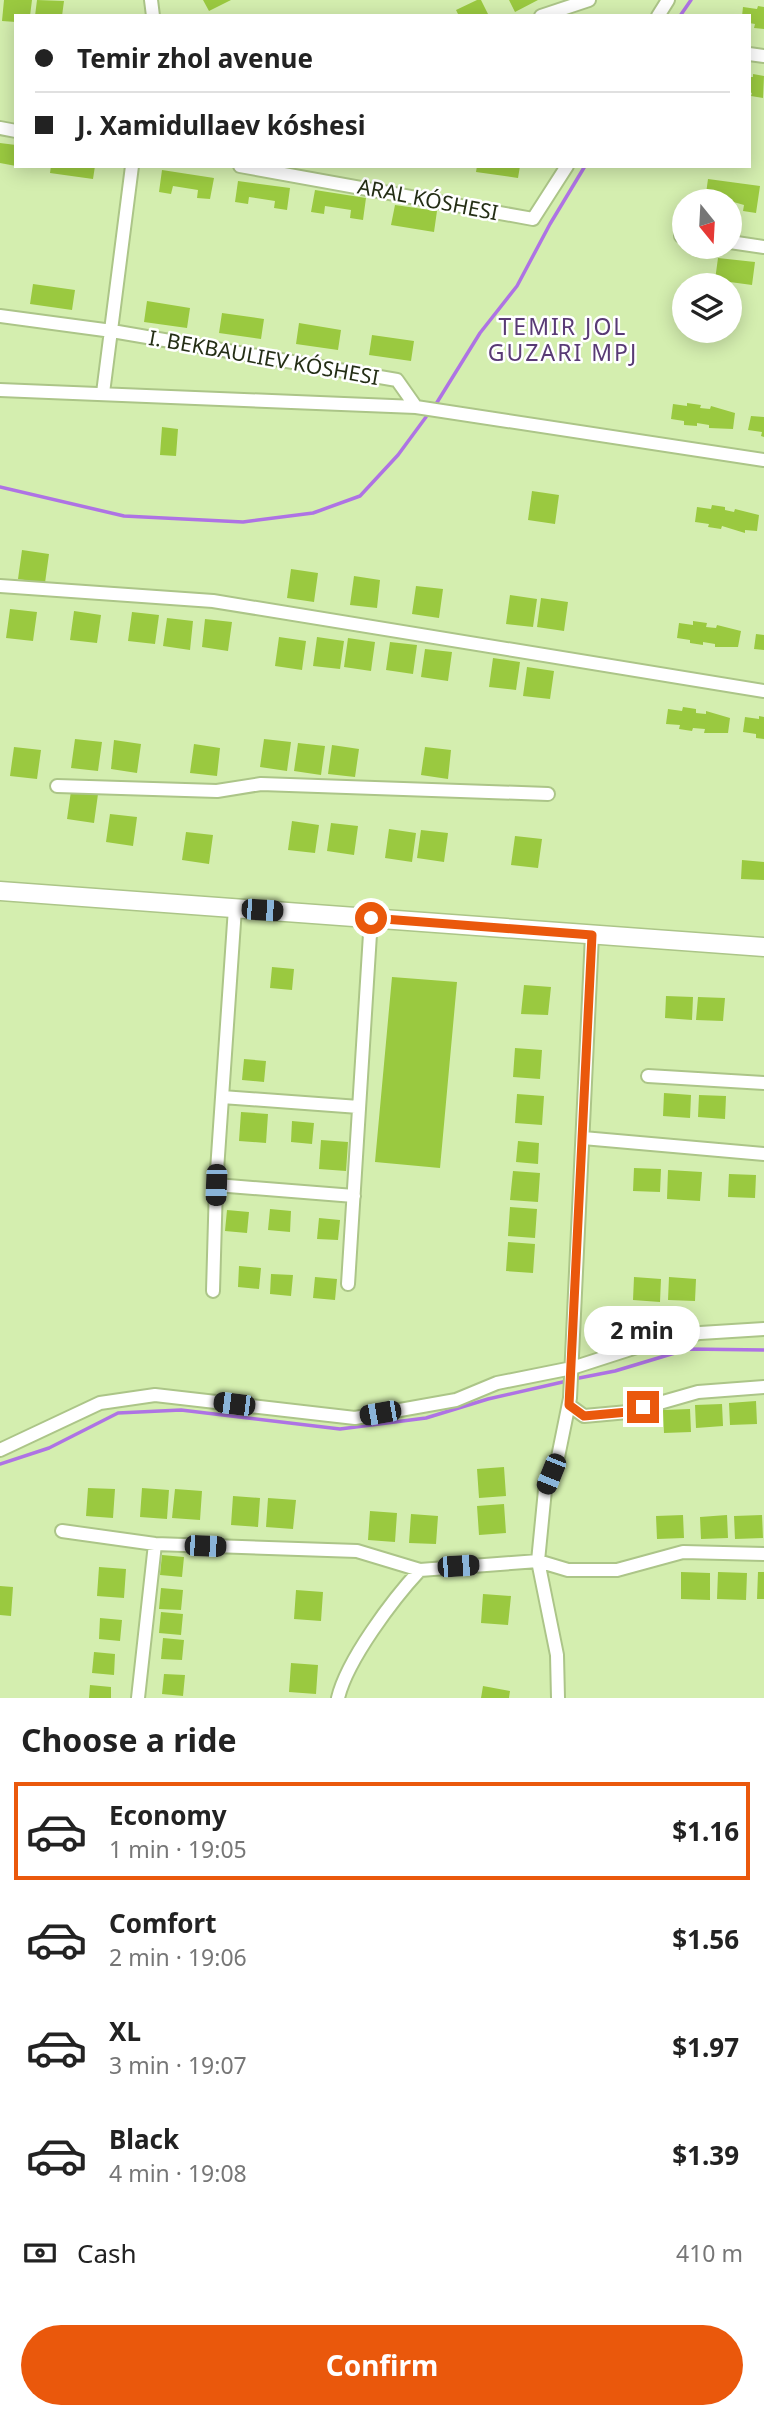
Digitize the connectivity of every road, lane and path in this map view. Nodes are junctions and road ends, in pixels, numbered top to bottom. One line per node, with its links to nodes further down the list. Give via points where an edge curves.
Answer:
1 (589, 0): 2 (street)
2 (547, 14)
3 (132, 168): 10 (street)
4 (263, 168): 6 (street, ARAL KÓSHESI)
5 (566, 168): 6 (street, ARAL KÓSHESI, via 533,219)
6 (319, 173)
7 (742, 244): 8 (street)
8 (764, 247)
9 (0, 316): 10 (street, I. BEKBAULIEV KÓSHESI)
10 (112, 331): 12 (street); 13 (street, I. BEKBAULIEV KÓSHESI, via 397,380)
11 (0, 390): 12 (street)
12 (103, 393): 13 (street)
13 (416, 407): 14 (street)
14 (764, 460)
15 (0, 586): 16 (street, via 213,601)
16 (764, 691)
17 (57, 786): 18 (street, via 217,790 261,784)
18 (548, 794)
19 (0, 891): 20 (street)
20 (235, 908): 21 (street); 26 (street)
21 (371, 918): 22 (street); 27 (street)
22 (592, 935): 23 (street); 28 (street)
23 (764, 947)
24 (648, 1076): 25 (street)
25 (764, 1083)
26 (222, 1097): 27 (street); 30 (street)
27 (359, 1108): 31 (street)
28 (583, 1138): 29 (street); 35 (street)
29 (764, 1154)
30 (216, 1185): 31 (street); 33 (street)
31 (354, 1196): 32 (street)
32 (348, 1284)
33 (213, 1291)
34 (764, 1329): 35 (street, via 699,1334)
35 (572, 1368): 37 (street); 38 (street, via 497,1383 456,1400 355,1418 141,1397 100,1403)
36 (764, 1387): 37 (street, via 698,1392 628,1412 584,1416)
37 (570, 1402): 42 (street, via 545,1490)
38 (0, 1450)
39 (62, 1531): 40 (street)
40 (155, 1545): 43 (street, via 356,1551); 44 (street)
41 (764, 1554): 42 (street, via 683,1552 618,1570 568,1570)
42 (538, 1561): 43 (street); 46 (street, via 557,1655)
43 (420, 1570): 45 (street, via 376,1626 341,1684)
44 (138, 1698)
45 (338, 1698)
46 (558, 1698)

